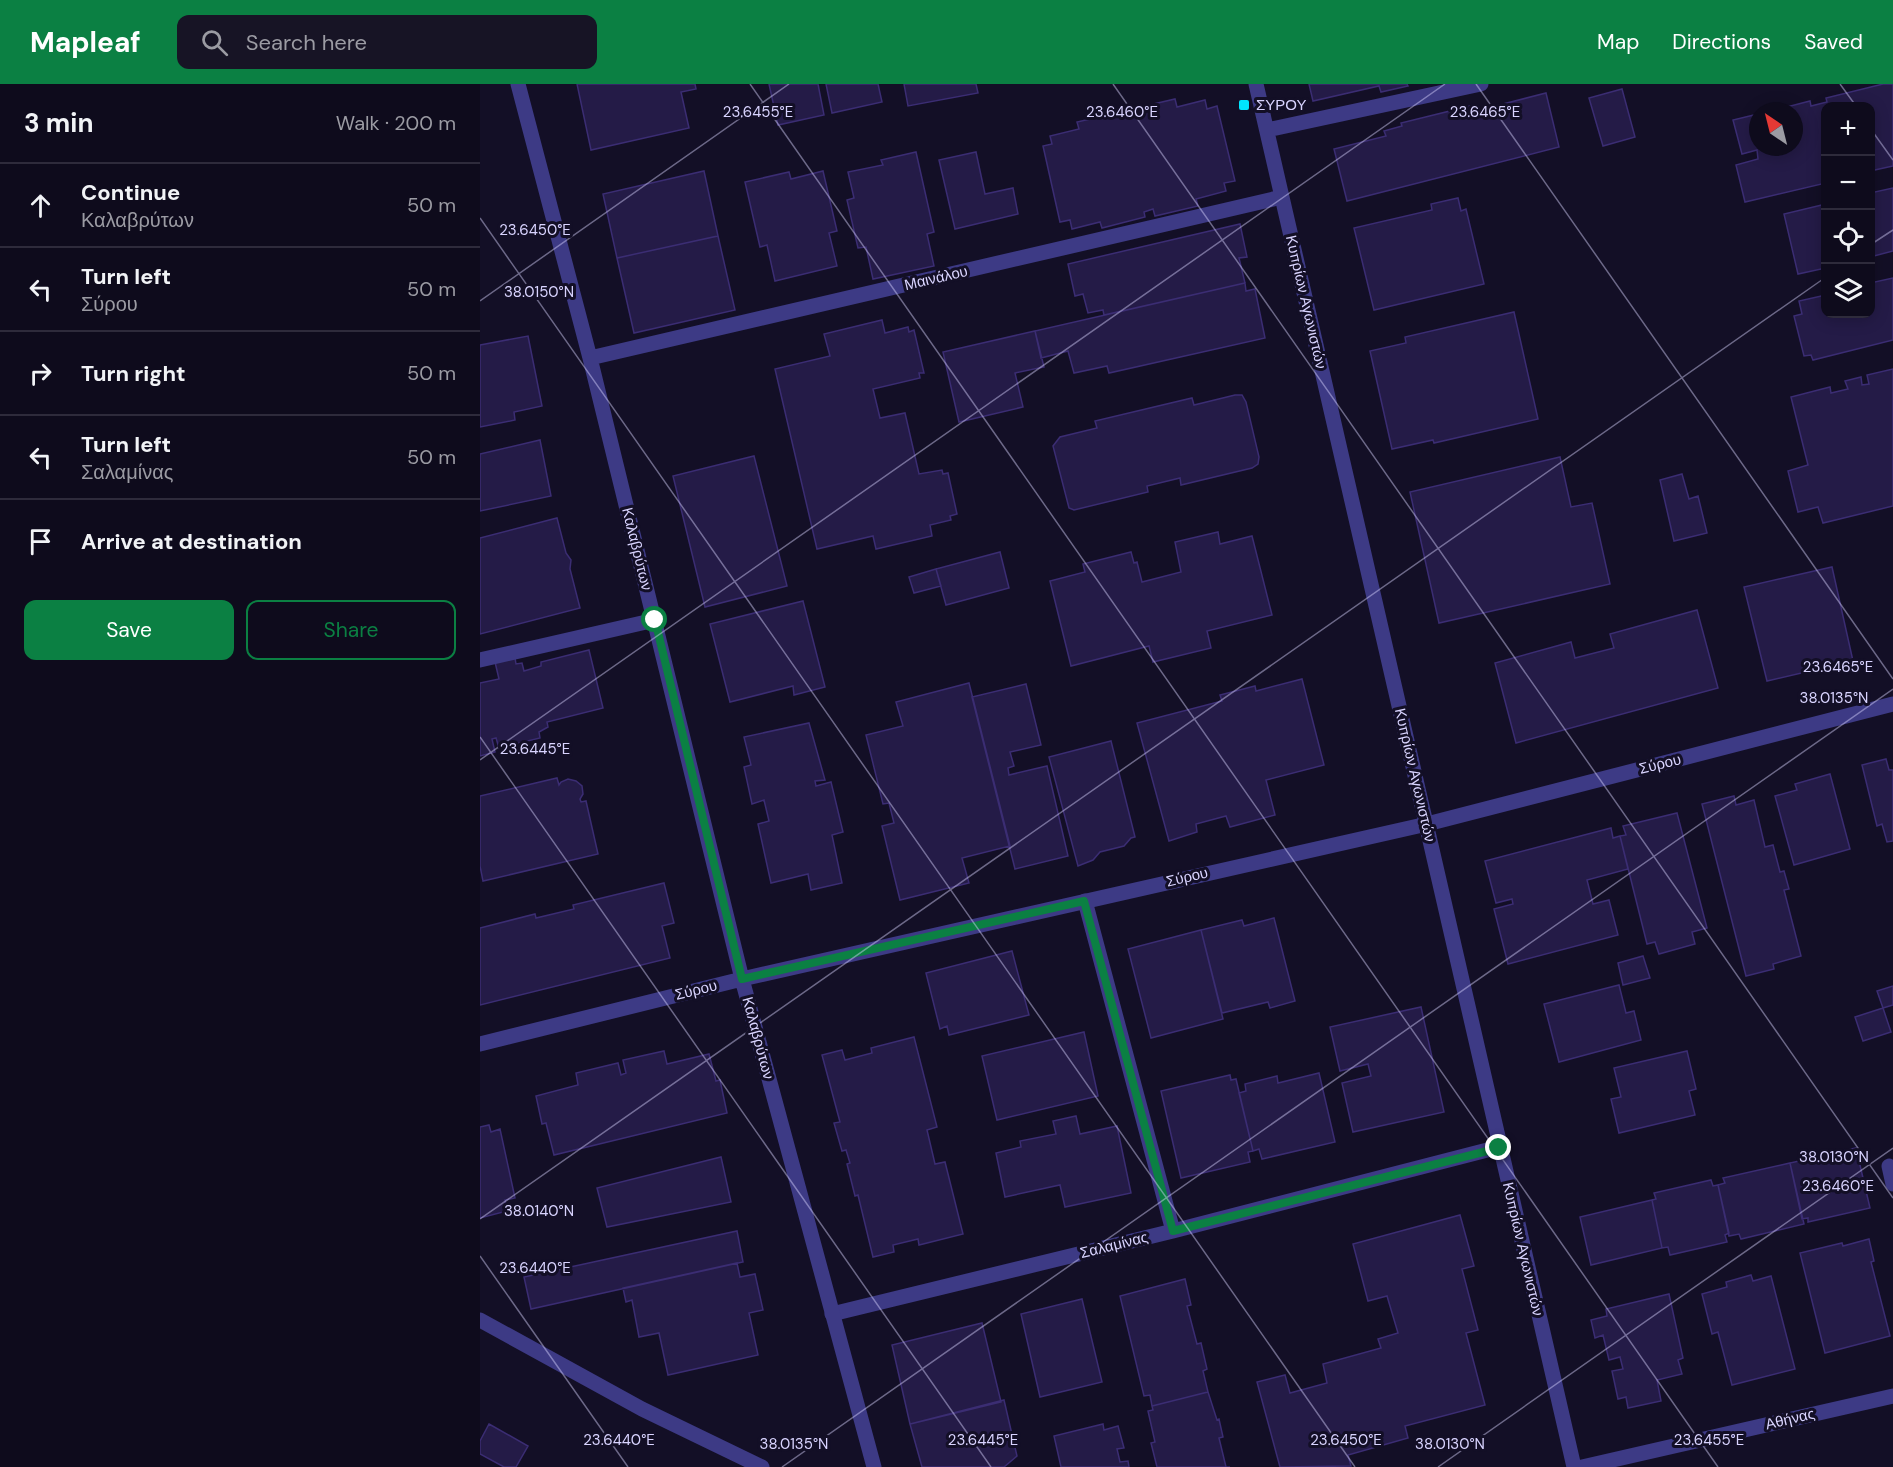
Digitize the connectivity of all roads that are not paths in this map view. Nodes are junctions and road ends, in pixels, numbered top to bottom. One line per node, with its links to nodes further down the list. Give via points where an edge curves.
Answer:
1 (518, 84): 6 (street, Καλαβρύτων)
2 (1257, 84): 4 (street, Κυπρίων Αγωνιστών)
3 (1481, 84): 4 (street)
4 (1267, 130): 5 (street, Κυπρίων Αγωνιστών)
5 (1282, 197): 6 (street, Μαινάλου); 10 (street, Κυπρίων Αγωνιστών)
6 (590, 358): 7 (street, Καλαβρύτων)
7 (655, 620): 8 (street); 12 (street, Καλαβρύτων)
8 (480, 660)
9 (1893, 704): 10 (street, Σύρου)
10 (1427, 824): 11 (street, Σύρου); 14 (street, Κυπρίων Αγωνιστών)
11 (1084, 901): 12 (street, Σύρου); 17 (street)
12 (742, 979): 13 (street, Σύρου); 18 (street, Καλαβρύτων)
13 (480, 1044)
14 (1499, 1148): 17 (street, Σαλαμίνας); 23 (street, Κυπρίων Αγωνιστών)
15 (1889, 1166): 16 (street)
16 (1893, 1184)
17 (1173, 1231): 18 (street, Σαλαμίνας)
18 (832, 1314): 22 (street, Καλαβρύτων)
19 (480, 1320): 21 (street, via 642,1409)
20 (1893, 1396): 24 (street, Αθήνας)
21 (762, 1467)
22 (874, 1467)
23 (1574, 1467)
24 (1582, 1467)

